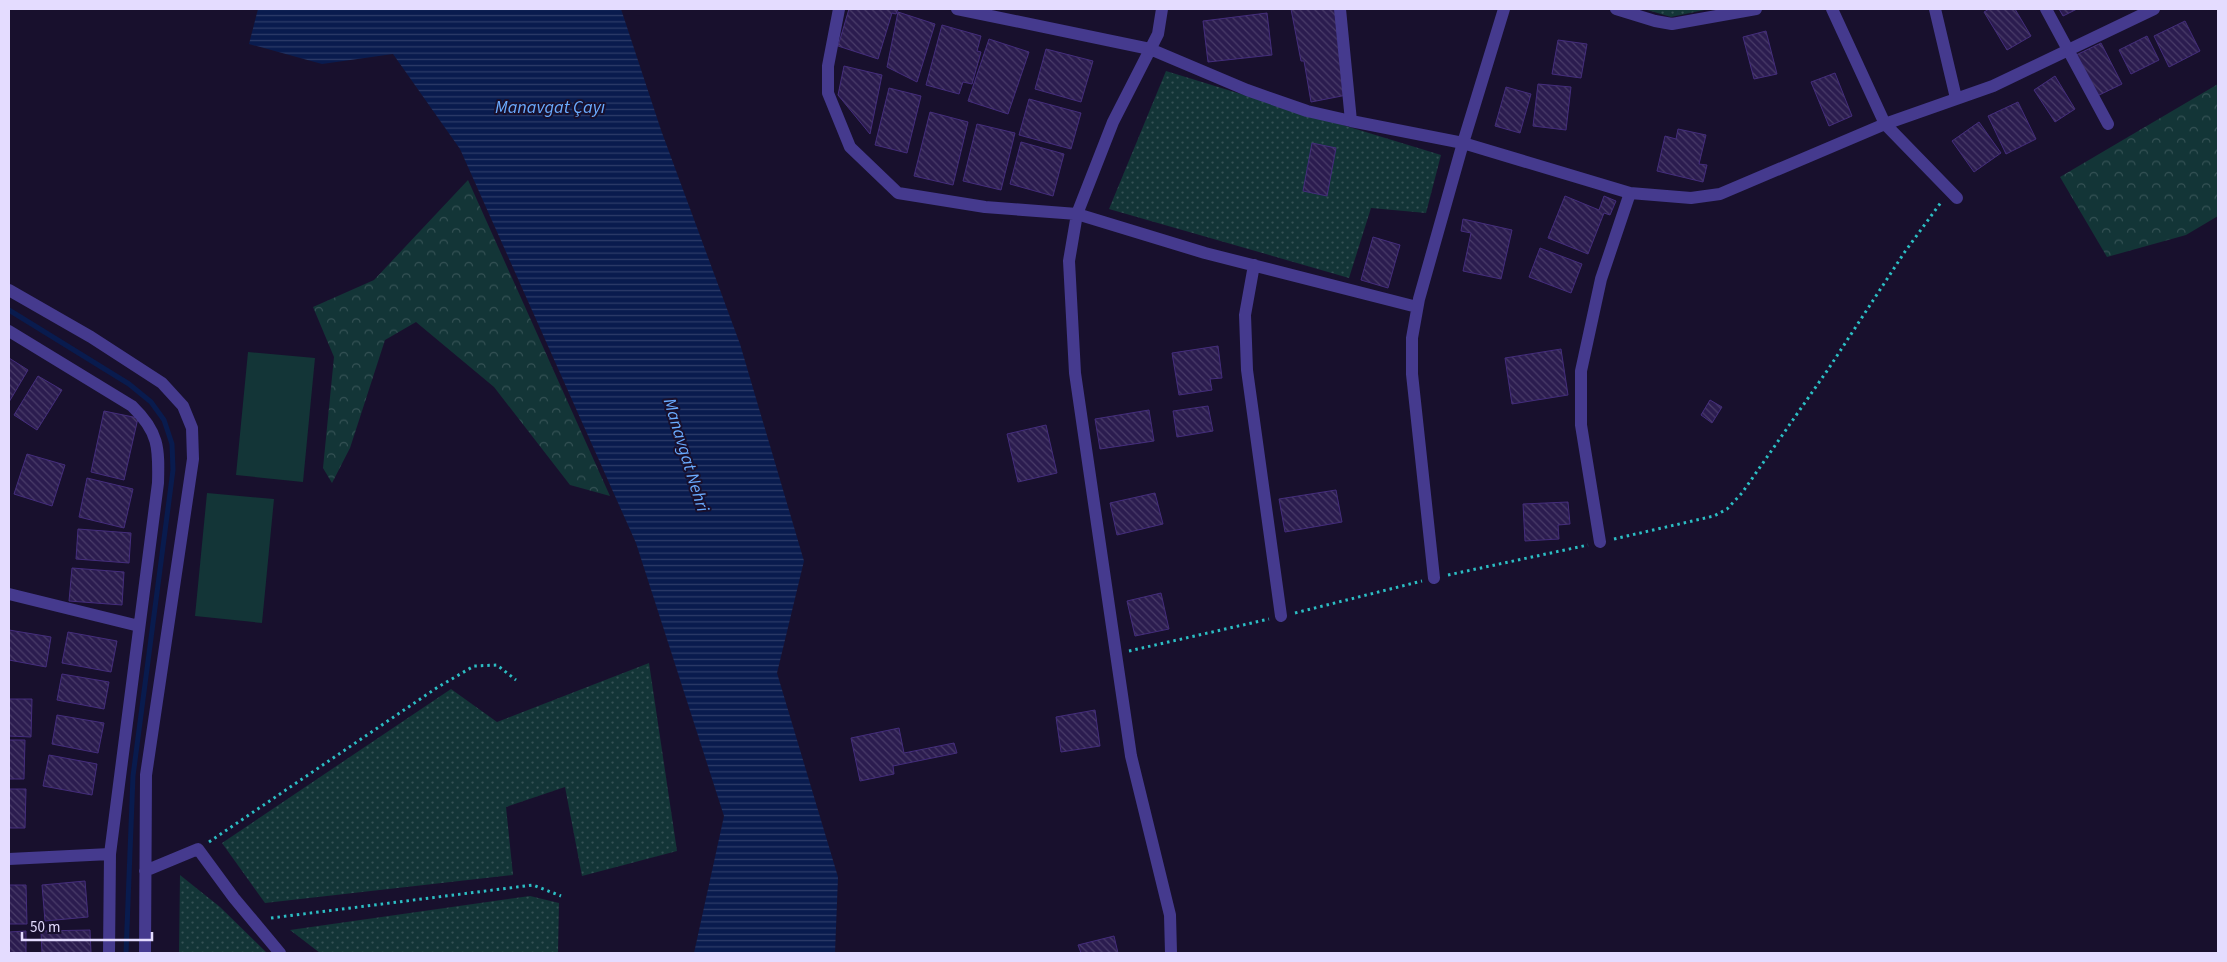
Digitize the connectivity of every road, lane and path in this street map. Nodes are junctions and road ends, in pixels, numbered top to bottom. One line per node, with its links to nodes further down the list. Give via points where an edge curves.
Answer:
1 (840, 9): 21 (street, via 828,66 828,93 850,147 898,192 985,208)
2 (958, 9): 12 (street)
3 (1162, 9): 12 (street, via 1158,34)
4 (1340, 9): 15 (street)
5 (1504, 9): 18 (street)
6 (1616, 9): 7 (street, via 1672,24)
7 (1756, 9)
8 (1832, 9): 16 (street)
9 (1934, 9): 14 (street)
10 (2046, 9): 13 (street)
11 (2154, 9): 13 (street)
12 (1150, 48): 15 (street, via 1247,90 1307,111); 21 (street, via 1113,122)
13 (2068, 50): 14 (street, via 1993,86); 17 (street)
14 (1956, 98): 16 (street)
15 (1351, 121): 18 (street)
16 (1885, 124): 19 (street, via 1720,194 1691,198); 20 (street)
17 (2108, 124)
18 (1463, 143): 19 (street); 24 (street)
19 (1630, 193): 26 (street, via 1601,279 1581,371 1581,425)
20 (1954, 194): 26 (path, via 1904,253 1829,368 1742,493 1727,509 1703,520)
21 (1077, 214): 22 (street); 31 (street, via 1069,261 1075,373)
22 (1254, 265): 24 (street); 29 (street, via 1245,315 1247,370)
23 (9, 290): 36 (street, via 162,383 183,406 192,428 193,459 146,774)
24 (1417, 307): 27 (street, via 1412,338 1412,374)
25 (9, 331): 30 (street, via 132,406 147,420 155,438 159,458 158,483)
26 (1600, 542): 27 (path)
27 (1434, 578): 29 (path)
28 (9, 594): 30 (street)
29 (1281, 616): 31 (path)
30 (139, 626): 34 (street)
31 (1116, 654): 42 (street, via 1131,756 1170,915)
32 (516, 680): 33 (path, via 497,665 474,666)
33 (198, 849): 36 (street); 38 (street)
34 (110, 854): 35 (street); 39 (street)
35 (9, 859)
36 (145, 870): 40 (street)
37 (561, 896): 38 (path, via 533,886)
38 (253, 921): 41 (street)
39 (109, 953)
40 (145, 953)
41 (280, 953)
42 (1171, 953)

